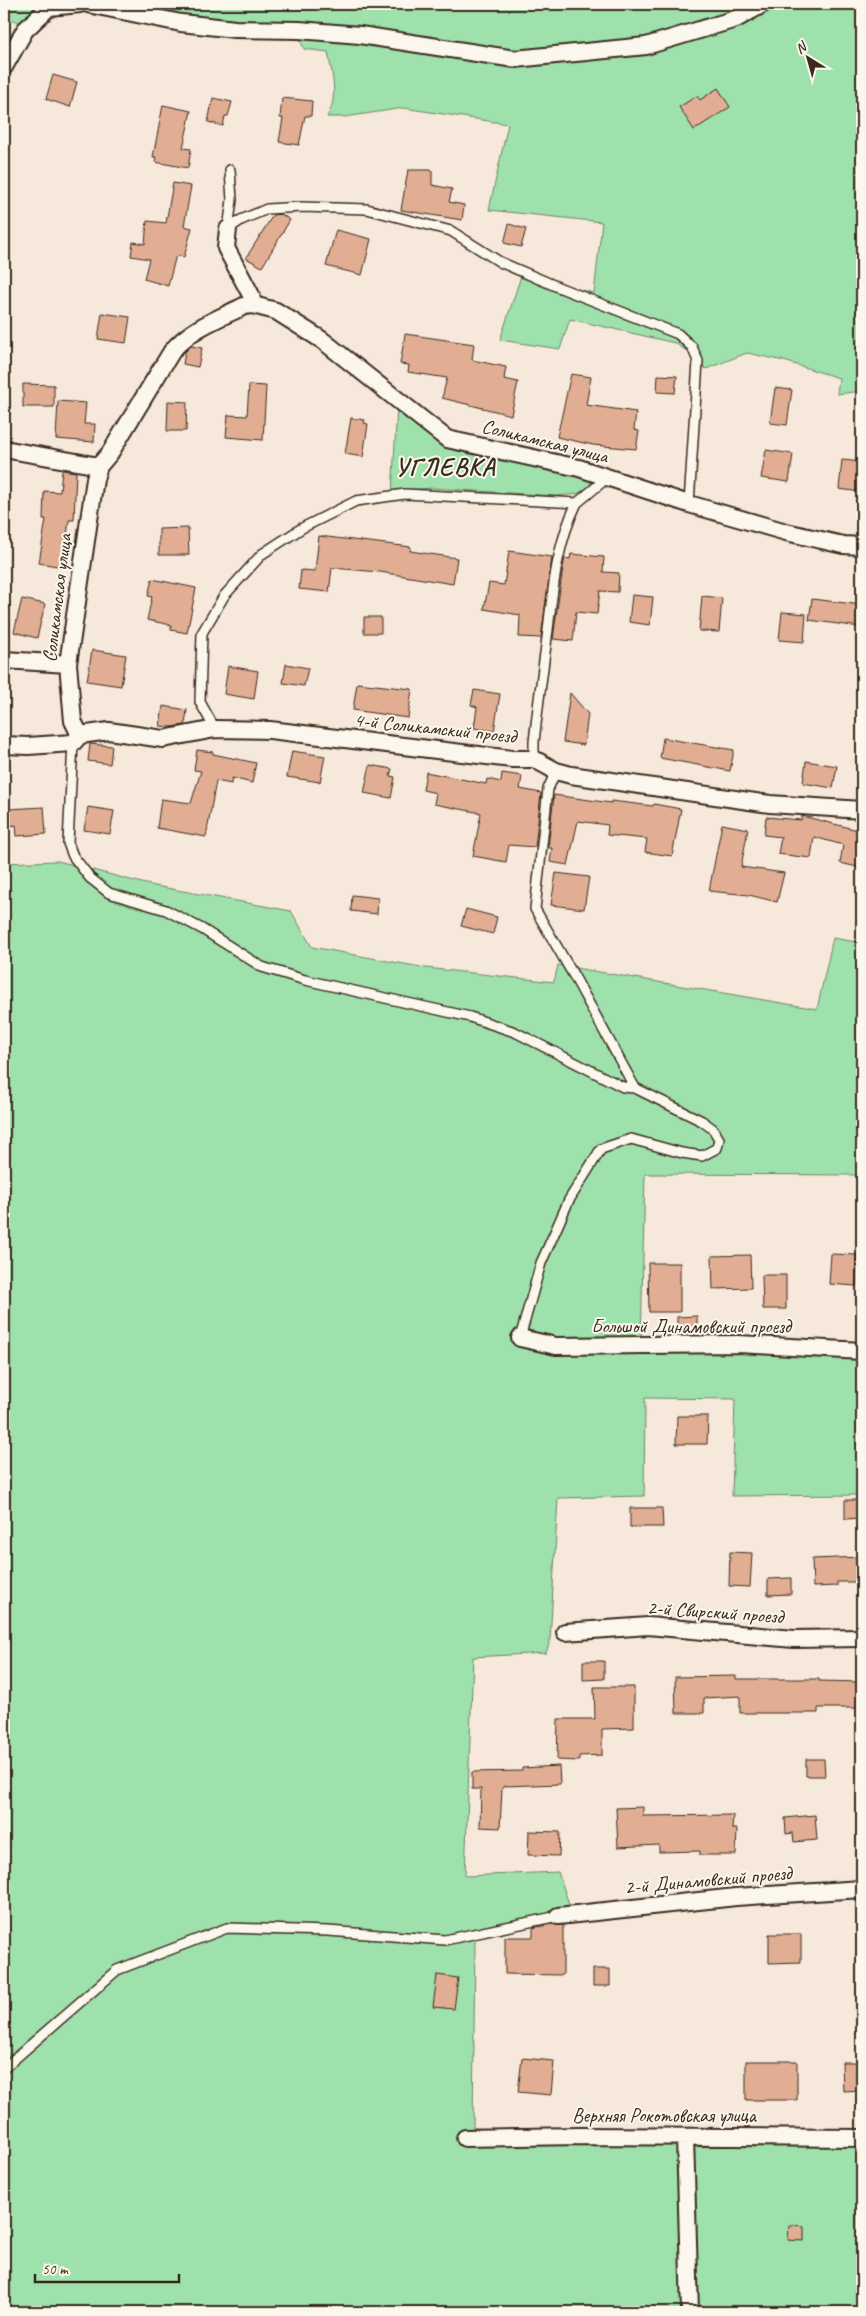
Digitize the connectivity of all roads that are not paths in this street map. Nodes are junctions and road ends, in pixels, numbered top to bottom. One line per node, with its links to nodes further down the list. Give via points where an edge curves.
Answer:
1 (80, 4): 4 (street)
2 (88, 4): 3 (street, via 181,23 360,35 515,59 646,46 736,19)
3 (763, 4)
4 (42, 6): 5 (street)
5 (4, 67)
6 (230, 170): 7 (lane, via 232,200)
7 (228, 229): 8 (street, via 226,248); 13 (lane, via 267,210 302,207 366,209 451,231 500,262 678,334 692,347 698,361)
8 (253, 305): 10 (street, Соликамская улица, via 244,306 196,329 182,340); 11 (street, Соликамская улица, via 276,312 322,340 447,439 579,468)
9 (4, 449): 10 (street)
10 (99, 466): 16 (street, Соликамская улица)
11 (607, 478): 12 (lane); 13 (street, Соликамская улица)
12 (577, 503): 17 (lane, via 405,494 356,501 302,528 262,554 224,596 202,633 200,702); 20 (lane, via 562,539 553,589)
13 (689, 504): 14 (street, Соликамская улица, via 786,532)
14 (862, 546)
15 (4, 660): 16 (street)
16 (68, 664): 18 (street, Соликамская улица)
17 (215, 729): 18 (street, 4-й Соликамский проезд, via 163,739 109,731); 20 (street, 4-й Соликамский проезд, via 270,730)
18 (76, 739): 19 (street, 4-й Соликамский проезд, via 28,746); 23 (lane, via 68,843 72,856 90,878 109,892 166,910 262,967 305,980 470,1017 516,1032 623,1087)
19 (4, 745)
20 (534, 759): 21 (street, 4-й Соликамский проезд)
21 (556, 771): 22 (street, 4-й Соликамский проезд, via 571,776 770,804); 23 (lane, via 548,789 535,909)
22 (862, 810)
23 (634, 1088): 24 (lane, via 702,1121 713,1129 719,1139 717,1148 702,1156 631,1139 601,1150 569,1200 541,1263)
24 (520, 1338): 25 (street, Большой Динамовский проезд, via 556,1346 738,1344)
25 (862, 1351)
26 (565, 1632): 27 (street, 2-й Свирский проезд, via 648,1626 794,1639)
27 (862, 1638)
28 (862, 1889): 29 (street, 2-й Динамовский проезд, via 736,1897)
29 (558, 1916): 30 (lane, via 446,1940 328,1931 227,1928 117,1970)
30 (4, 2068)
31 (684, 2137): 32 (street, Верхняя Рокотовская улица); 33 (street, Верхняя Рокотовская улица); 34 (street)
32 (465, 2138)
33 (862, 2138)
34 (690, 2312)

